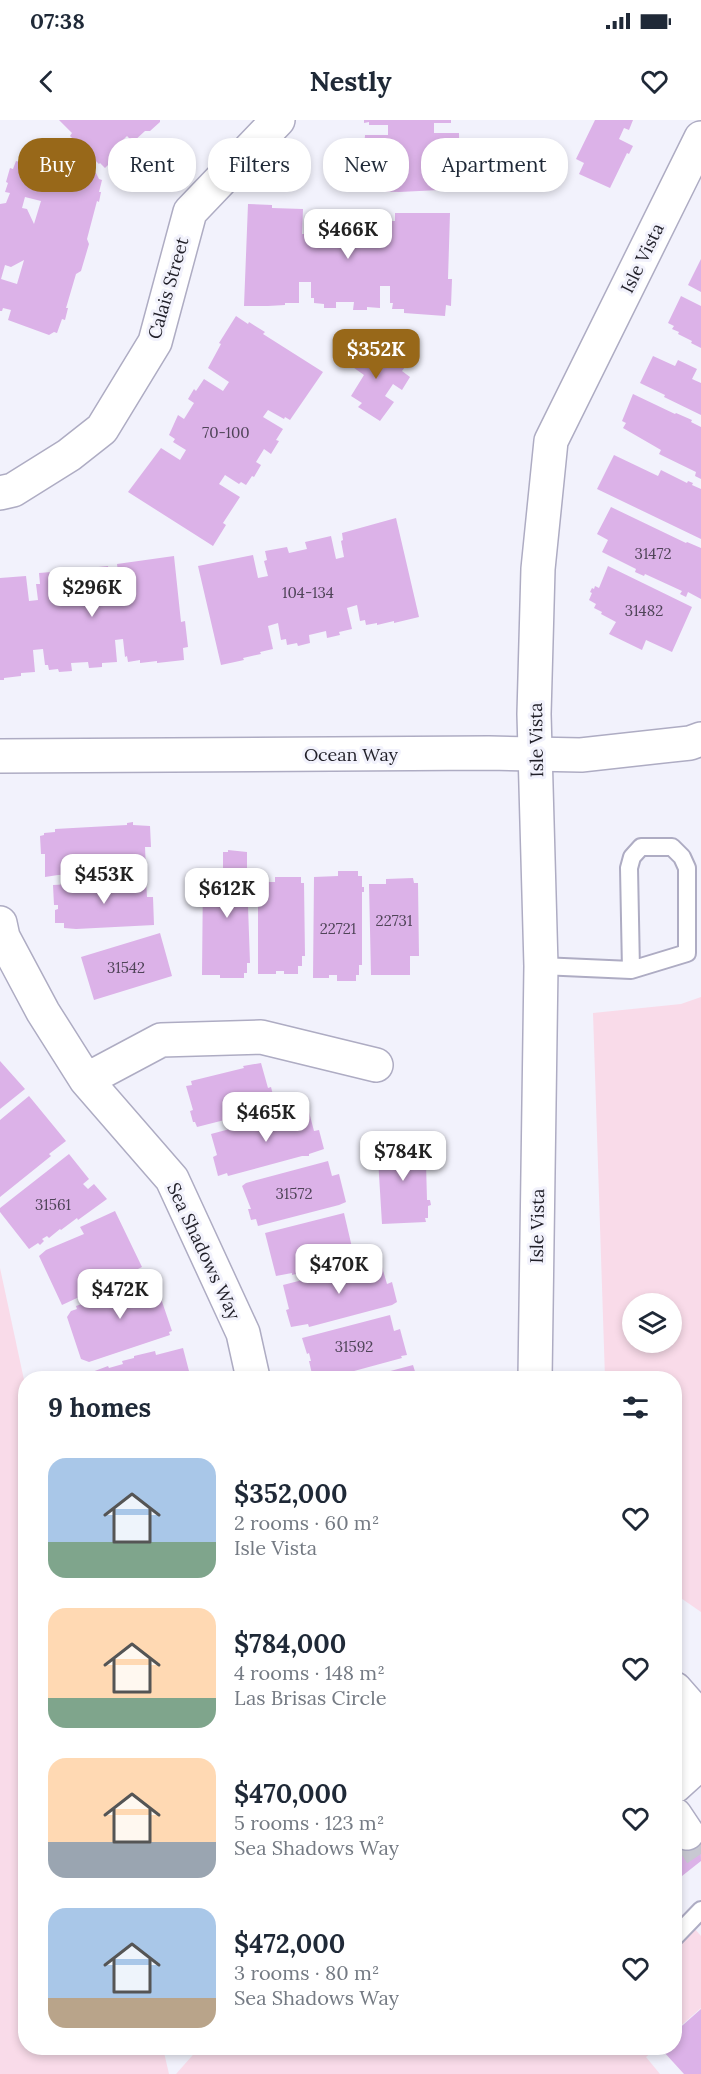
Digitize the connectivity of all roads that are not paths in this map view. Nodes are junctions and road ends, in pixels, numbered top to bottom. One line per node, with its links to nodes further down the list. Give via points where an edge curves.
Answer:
1 (278, 120): 3 (street, Calais Street, via 190,212 154,342 102,429 69,455 13,490)
2 (701, 138): 5 (street, Isle Vista, via 551,441 538,569)
3 (0, 493)
4 (701, 739): 5 (street, Ocean Way, via 581,755)
5 (536, 754): 6 (street, Ocean Way); 8 (street, Isle Vista)
6 (0, 756)
7 (0, 923): 11 (street, Sea Shadows Way, via 3,937 43,1012)
8 (541, 966): 9 (lane); 13 (street, Isle Vista)
9 (631, 970): 9 (lane, via 687,953 687,868 672,847 641,847 632,857)
10 (376, 1065): 11 (street, via 261,1037 161,1040)
11 (86, 1080): 12 (street, Sea Shadows Way, via 172,1179 243,1333)
12 (251, 1371)
13 (535, 1371)
14 (682, 1697): 15 (street, via 698,1715 695,1768)
15 (682, 1780)
16 (701, 1910): 17 (lane)
17 (682, 1929)

